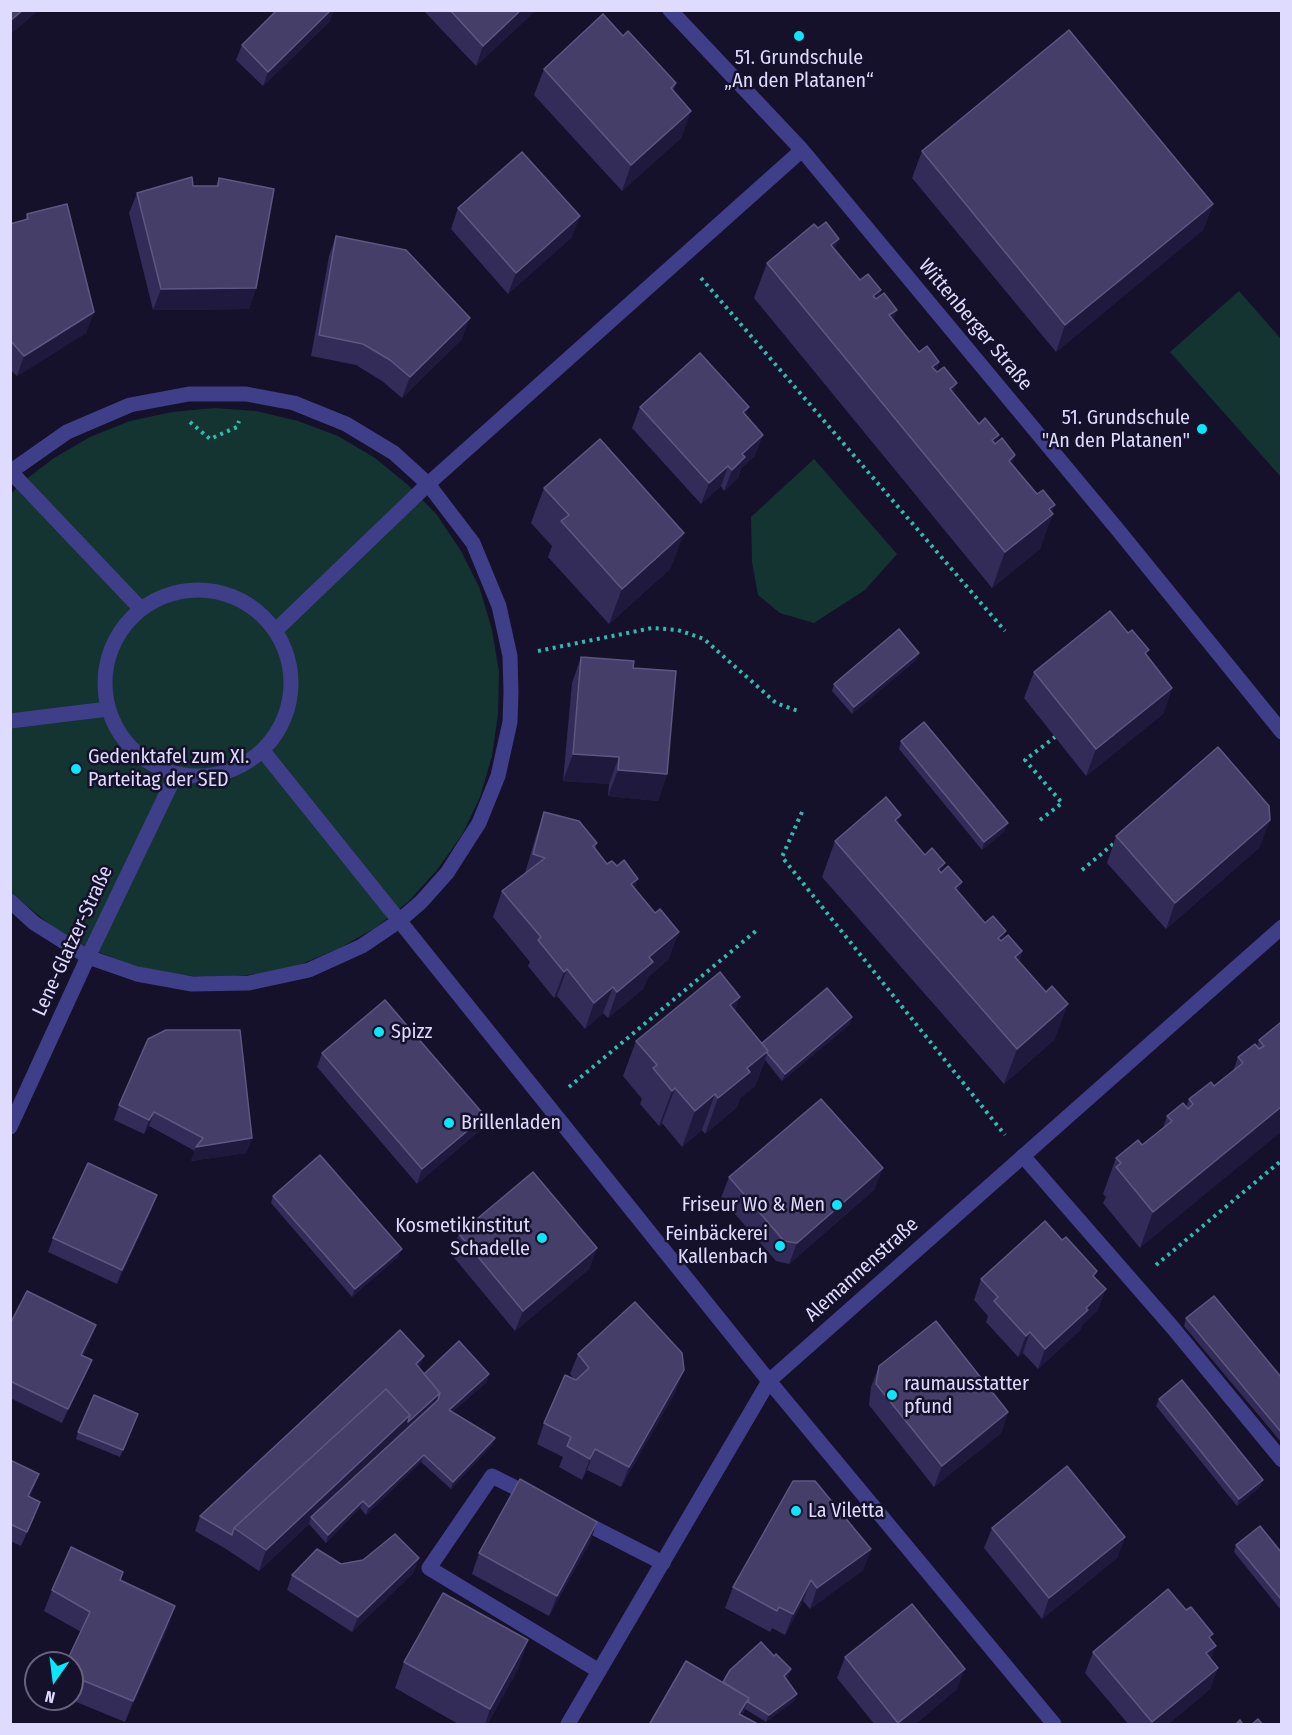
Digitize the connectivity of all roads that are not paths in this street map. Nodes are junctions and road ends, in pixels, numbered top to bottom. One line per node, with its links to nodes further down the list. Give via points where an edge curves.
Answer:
1 (670, 10): 2 (street, Wittenberger Straße)
2 (802, 150): 4 (street); 9 (street, Wittenberger Straße)
3 (11, 472): 4 (street, via 67,432 129,405 189,394 246,394 294,403 346,424 394,453); 5 (street)
4 (428, 484): 6 (street); 13 (street, via 473,543 500,606 510,656 510,722 501,768 479,823 447,873)
5 (140, 608): 6 (street, via 167,594 198,589 228,593 255,608); 7 (street, via 121,629 108,654 104,681)
6 (276, 630): 10 (street, via 287,654 292,680 289,706 279,730)
7 (108, 709): 8 (street); 11 (street, via 122,738 146,761)
8 (10, 721)
9 (1281, 732)
10 (263, 750): 11 (street, via 248,762 213,775); 13 (street)
11 (176, 774): 15 (street, Lene-Glatzer-Straße)
12 (10, 901): 15 (street, via 34,923)
13 (399, 921): 15 (street, via 362,946 309,970 249,983 192,984 137,974); 18 (street)
14 (1281, 927): 17 (street, Alemannenstraße)
15 (88, 957): 16 (street, Lene-Glatzer-Straße)
16 (10, 1127)
17 (1023, 1156): 18 (street, Alemannenstraße); 19 (street)
18 (769, 1381): 22 (street, Alemannenstraße); 25 (street)
19 (1281, 1460)
20 (546, 1503): 23 (street, via 492,1476 429,1568)
21 (567, 1514): 22 (street)
22 (663, 1563): 23 (street, Alemannenstraße)
23 (599, 1671): 24 (street, Alemannenstraße)
24 (568, 1725)
25 (1054, 1725)

